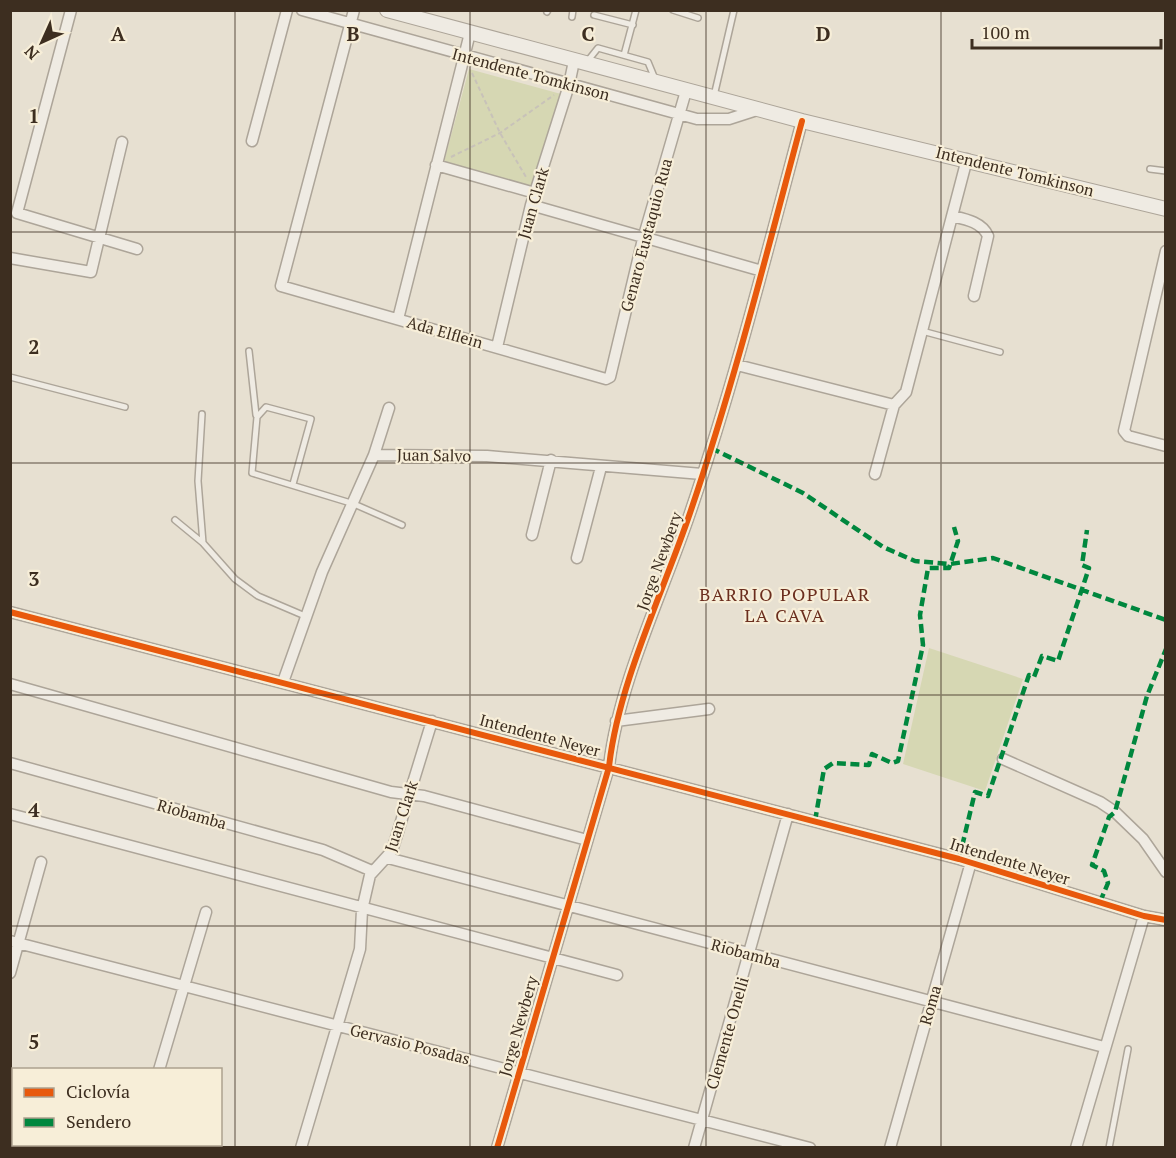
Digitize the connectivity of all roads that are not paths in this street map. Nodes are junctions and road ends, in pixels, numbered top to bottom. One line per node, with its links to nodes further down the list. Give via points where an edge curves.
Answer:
1 (71, 10): 36 (street, via 17,213)
2 (287, 10): 26 (street)
3 (302, 10): 13 (street, Intendente Tomkinson)
4 (354, 10): 13 (street)
5 (387, 10): 15 (street, Intendente Tomkinson)
6 (573, 10): 11 (lane)
7 (636, 10): 14 (lane)
8 (673, 10): 12 (lane)
9 (734, 10): 22 (lane)
10 (594, 15): 14 (lane)
11 (572, 17)
12 (698, 18)
13 (351, 24): 17 (street, Intendente Tomkinson); 43 (street, Ada Elflein, via 281,286)
14 (633, 25): 16 (lane)
15 (470, 33): 17 (street); 18 (street, Intendente Tomkinson)
16 (624, 55): 18 (lane, via 598,48); 19 (lane, via 648,62)
17 (464, 57): 20 (street, Intendente Tomkinson); 29 (street)
18 (580, 62): 19 (street, Intendente Tomkinson); 20 (street, Juan Clark)
19 (657, 83): 21 (street, Intendente Tomkinson)
20 (569, 85): 24 (street, Intendente Tomkinson); 32 (street, Juan Clark)
21 (686, 91): 22 (street, Intendente Tomkinson); 24 (street, Genaro Eustaquio Rua)
22 (714, 98): 23 (street, Intendente Tomkinson)
23 (760, 109): 24 (street, Intendente Tomkinson, via 716,120); 25 (street, Intendente Tomkinson)
24 (678, 114): 37 (street, Genaro Eustaquio Rua)
25 (802, 121): 28 (street, Intendente Tomkinson); 41 (street, Jorge Newbery)
26 (252, 141)
27 (122, 142): 36 (street)
28 (967, 159): 34 (street, Intendente Tomkinson); 35 (street)
29 (436, 165): 32 (street); 43 (street)
30 (1150, 169): 31 (lane)
31 (1166, 171)
32 (535, 193): 33 (street, Juan Clark)
33 (531, 205): 37 (street); 45 (street, Juan Clark)
34 (1166, 209)
35 (952, 216): 42 (street, via 974,222 988,236); 44 (street)
36 (98, 236): 38 (street); 40 (street, via 93,269 87,273)
37 (643, 239): 41 (street); 50 (street, Genaro Eustaquio Rua)
38 (137, 249)
39 (1166, 251): 56 (street, via 1124,431 1128,436)
40 (10, 258)
41 (762, 270): 48 (street, Jorge Newbery)
42 (974, 296)
43 (398, 319): 45 (street, Ada Elflein)
44 (922, 331): 47 (lane); 51 (street, via 906,392)
45 (497, 347): 50 (street, Ada Elflein)
46 (249, 351): 55 (lane)
47 (1000, 352)
48 (737, 365): 51 (street); 60 (street, Jorge Newbery)
49 (10, 377): 52 (lane)
50 (609, 379)
51 (894, 405): 61 (street)
52 (125, 407)
53 (388, 408): 57 (street)
54 (202, 414): 67 (lane, via 198,481)
55 (256, 417): 62 (lane, via 250,471); 62 (lane, via 266,407 311,419)
56 (1166, 446)
57 (374, 455): 58 (street, Juan Salvo); 63 (street, Juan Salvo)
58 (551, 460): 59 (street, Juan Salvo); 66 (street)
59 (601, 467): 60 (street, Juan Salvo); 68 (street)
60 (702, 474): 75 (street, Jorge Newbery)
61 (875, 474)
62 (293, 484): 63 (lane)
63 (354, 504): 65 (lane); 70 (street, Juan Salvo)
64 (175, 520): 67 (lane)
65 (402, 525)
66 (532, 535)
67 (203, 543): 70 (lane, via 235,579 258,596)
68 (577, 558)
69 (10, 612): 71 (street, Intendente Neyer)
70 (305, 616): 71 (street, Juan Salvo)
71 (283, 682): 74 (street, Intendente Neyer)
72 (10, 684): 79 (street)
73 (709, 709): 75 (street)
74 (432, 721): 78 (street, Intendente Neyer); 79 (street, Juan Clark)
75 (616, 721): 78 (street, Jorge Newbery)
76 (1003, 759): 87 (street, via 1115,812 1143,838)
77 (10, 763): 86 (street, Riobamba, via 323,850)
78 (609, 767): 81 (street, Intendente Neyer); 82 (street, Jorge Newbery)
79 (409, 795): 82 (street); 83 (street, Juan Clark)
80 (10, 814): 89 (street)
81 (788, 814): 85 (street, Intendente Neyer); 94 (street, Clemente Onelli)
82 (587, 840): 88 (street, Jorge Newbery)
83 (388, 858): 86 (street, Juan Clark); 88 (street, Riobamba)
84 (41, 862): 93 (street)
85 (971, 862): 91 (street, Intendente Neyer); 99 (street, Roma)
86 (372, 871): 89 (street, Juan Clark)
87 (1166, 872)
88 (567, 906): 94 (street, Riobamba); 95 (street, Jorge Newbery)
89 (362, 910): 95 (street); 100 (street, Juan Clark, via 360,950)
90 (206, 912): 98 (street)
91 (1144, 916): 92 (street, Intendente Neyer); 101 (street)
92 (1166, 920)
93 (15, 942): 96 (street); 98 (street, Gervasio Posadas)
94 (749, 954): 99 (street, Riobamba); 105 (street, Clemente Onelli)
95 (552, 958): 97 (street); 104 (street, Jorge Newbery)
96 (10, 973)
97 (617, 975)
98 (184, 986): 100 (street, Gervasio Posadas); 103 (street)
99 (931, 1002): 101 (street, Riobamba); 110 (street, Roma)
100 (337, 1025): 104 (street, Gervasio Posadas); 106 (street, Juan Clark)
101 (1104, 1047): 111 (street)
102 (1128, 1049): 112 (lane)
103 (160, 1068)
104 (519, 1072): 105 (street, Gervasio Posadas); 107 (street, Jorge Newbery)
105 (702, 1119): 108 (street, Clemente Onelli); 109 (street, Gervasio Posadas)
106 (302, 1148)
107 (497, 1148)
108 (694, 1148)
109 (810, 1148)
110 (890, 1148)
111 (1076, 1148)
112 (1109, 1148)

